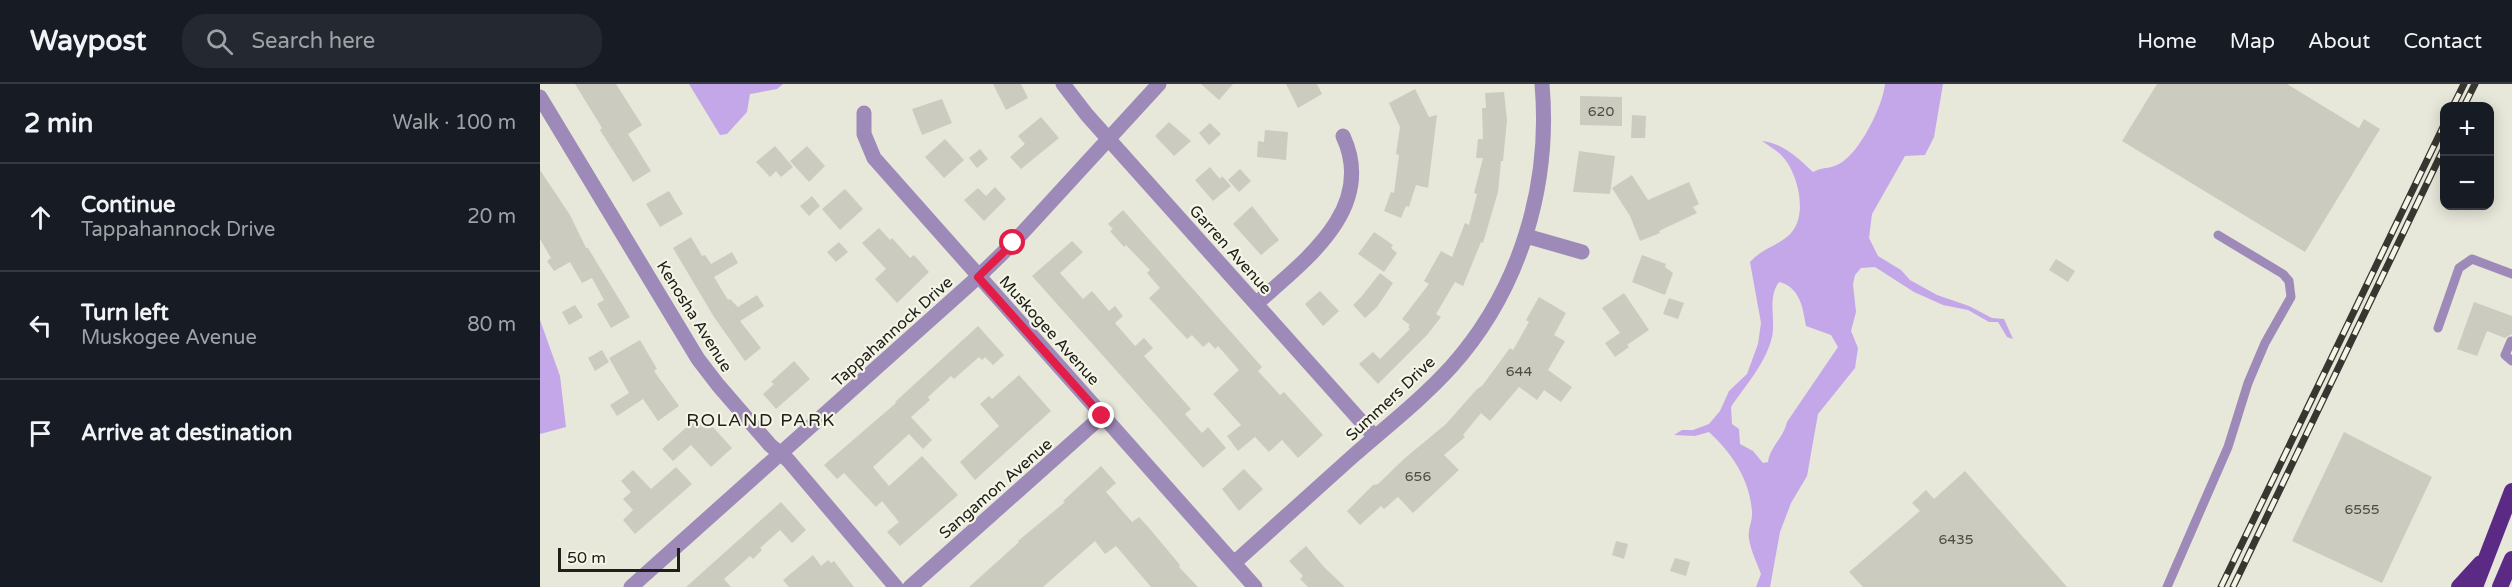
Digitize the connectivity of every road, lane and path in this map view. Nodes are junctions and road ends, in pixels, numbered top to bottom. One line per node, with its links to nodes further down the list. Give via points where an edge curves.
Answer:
1 (1063, 84): 7 (street, Garren Avenue)
2 (1159, 84): 7 (street, Tappahannock Drive)
3 (1542, 84): 9 (street, Summers Drive, via 1542,157)
4 (540, 97): 19 (street, Kenosha Avenue, via 698,359 770,445)
5 (864, 113): 12 (street, Muskogee Avenue, via 864,134 874,158)
6 (1343, 136): 13 (street, via 1352,158 1353,175 1346,204 1312,254)
7 (1107, 138): 12 (street, Tappahannock Drive); 13 (street, Garren Avenue)
8 (2218, 235): 28 (lane, via 2283,274 2291,297 2265,343 2228,447)
9 (1526, 236): 10 (street); 18 (street, Summers Drive, via 1496,305 1475,336 1432,387)
10 (1582, 252)
11 (2512, 274): 14 (lane, via 2472,259 2459,268)
12 (978, 277): 17 (street, Muskogee Avenue); 19 (street, Tappahannock Drive)
13 (1256, 303): 18 (street, Garren Avenue)
14 (2438, 328)
15 (2511, 341): 16 (lane, via 2505,356)
16 (2512, 361)
17 (1102, 416): 23 (street, Muskogee Avenue); 26 (street, Sangamon Avenue)
18 (1375, 437): 23 (street, Summers Drive)
19 (782, 453): 24 (street, Tappahannock Drive); 25 (street, Kenosha Avenue)
20 (2512, 491): 21 (highway)
21 (2488, 556): 29 (highway); 30 (highway)
22 (2511, 561): 31 (highway); 32 (highway)
23 (1234, 563): 27 (street, Muskogee Avenue)
24 (631, 587)
25 (896, 587)
26 (910, 587)
27 (1255, 587)
28 (2167, 587)
29 (2460, 587)
30 (2475, 587)
31 (2500, 587)
32 (2509, 587)

